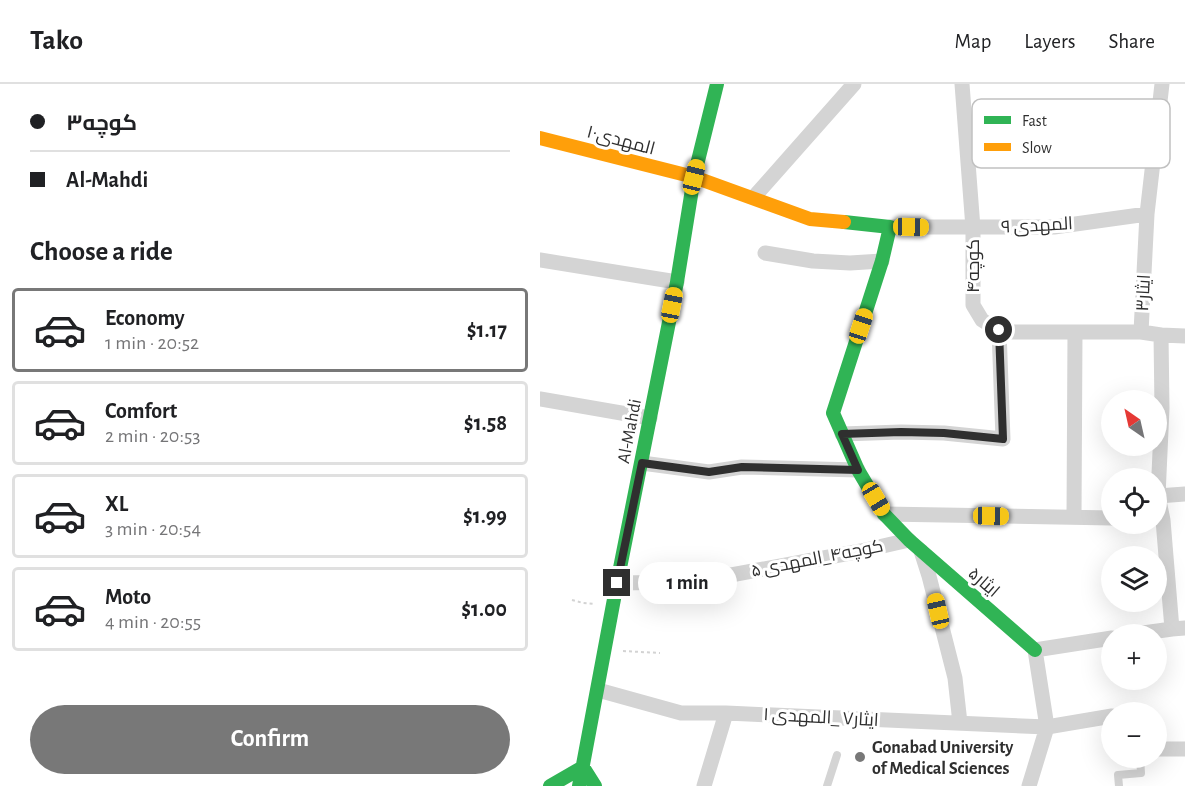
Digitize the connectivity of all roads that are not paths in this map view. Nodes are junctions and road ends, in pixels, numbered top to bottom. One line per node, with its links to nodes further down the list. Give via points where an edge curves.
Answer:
1 (717, 84): 8 (street, Al-Mahdi)
2 (854, 84): 9 (street)
3 (962, 84): 12 (street, کوچه۴)
4 (1162, 84): 5 (street, ایثار۳)
5 (1160, 99)
6 (540, 138): 8 (street, المهدی۱۰)
7 (1152, 168): 10 (street, ایثار۳)
8 (694, 177): 9 (street, المهدی ۹); 16 (street, Al-Mahdi)
9 (754, 198): 11 (street, المهدی ۹, via 810,219)
10 (1147, 214): 12 (street, المهدی ۹, via 1054,226); 19 (street, ایثار۳)
11 (890, 227): 12 (street, المهدی ۹); 15 (street)
12 (973, 228): 17 (street, کوچه۴, via 973,305 982,320)
13 (765, 253): 15 (street, via 813,261)
14 (540, 260): 16 (street)
15 (882, 261): 24 (street, via 833,412)
16 (676, 282): 23 (street, Al-Mahdi)
17 (999, 330): 18 (street); 24 (street, via 1003,439 944,433)
18 (1075, 332): 19 (street); 31 (street)
19 (1141, 332): 20 (street, ایثار۳)
20 (1161, 335): 21 (street); 26 (street, ایثار۳)
21 (1185, 336)
22 (540, 399): 23 (street)
23 (650, 418): 25 (street, Al-Mahdi)
24 (842, 434): 27 (street)
25 (642, 463): 27 (street, via 709,472 742,467); 35 (street, Al-Mahdi)
26 (1159, 468)
27 (858, 470): 30 (street)
28 (1185, 494): 29 (street)
29 (1167, 495)
30 (884, 514): 31 (street); 34 (street)
31 (1074, 518): 32 (street)
32 (1101, 518)
33 (1163, 534): 36 (street, ایثار۳)
34 (915, 545): 35 (street, کوچه۴_المهدی ۵, via 693,582); 38 (street, ایثار۵); 42 (street, via 929,576 955,678)
35 (617, 583): 39 (street, Al-Mahdi)
36 (1181, 629)
37 (1101, 640): 38 (street)
38 (1035, 650): 43 (street)
39 (598, 690): 40 (street, ایثار۷ _المهدی ۱, via 681,713); 47 (street, Al-Mahdi)
40 (726, 713): 42 (street, ایثار۷ _المهدی ۱); 52 (street)
41 (1101, 718): 43 (street, ایثار۷ _المهدی ۱)
42 (960, 723): 43 (street, ایثار۷ _المهدی ۱)
43 (1047, 727): 54 (street)
44 (1167, 749): 45 (street)
45 (1185, 749)
46 (837, 755): 53 (lane)
47 (583, 767): 49 (street); 50 (street, Al-Mahdi); 51 (street)
48 (1141, 768): 55 (lane, via 1142,773 1118,776)
49 (550, 786)
50 (579, 786)
51 (595, 786)
52 (704, 786)
53 (827, 786)
54 (1029, 786)
55 (1119, 786)

